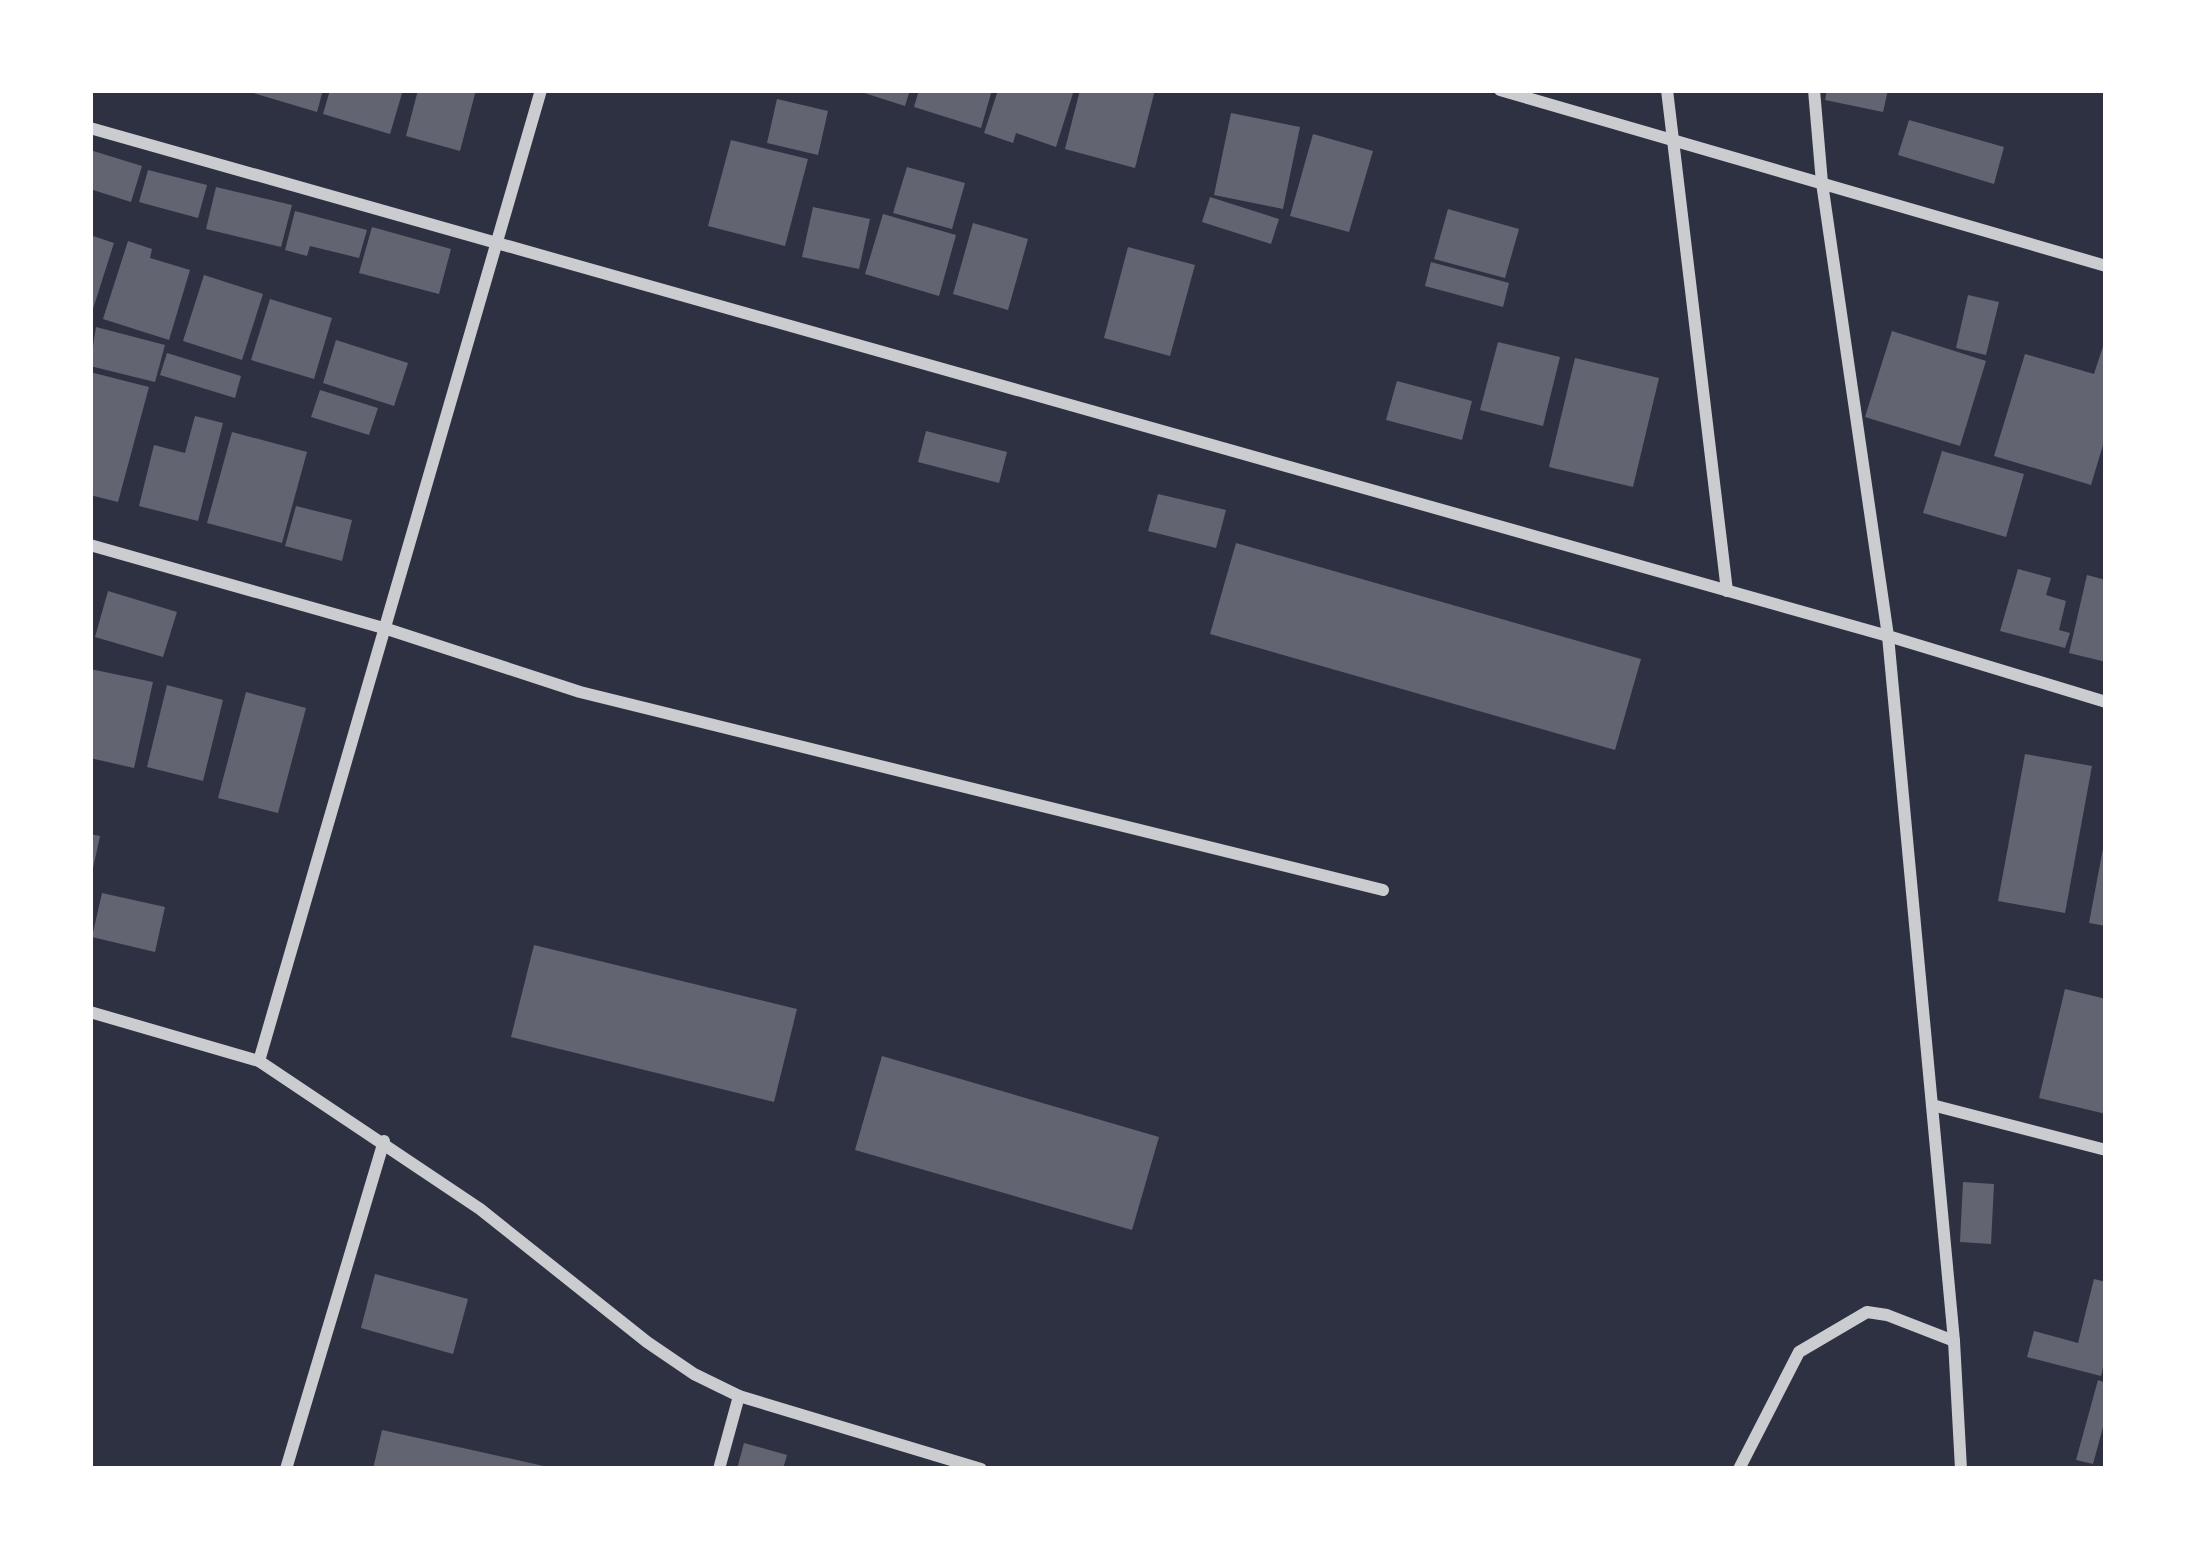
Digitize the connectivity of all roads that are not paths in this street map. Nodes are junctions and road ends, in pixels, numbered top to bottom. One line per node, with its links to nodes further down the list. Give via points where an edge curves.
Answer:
1 (541, 90): 8 (street)
2 (1500, 90): 6 (street)
3 (1667, 90): 6 (street)
4 (1814, 90): 7 (street)
5 (90, 128): 8 (street)
6 (1673, 140): 7 (street); 11 (street)
7 (1822, 184): 9 (street); 13 (street)
8 (497, 244): 11 (street); 12 (street)
9 (2106, 266)
10 (90, 545): 12 (street)
11 (1727, 591): 13 (street)
12 (387, 628): 15 (street, via 580,692); 17 (street)
13 (1888, 636): 14 (street); 18 (street)
14 (2106, 702)
15 (1382, 890)
16 (90, 1012): 17 (street)
17 (259, 1061): 19 (street)
18 (1932, 1105): 20 (street); 21 (street)
19 (383, 1141): 22 (street, via 647,1342); 23 (street)
20 (2106, 1150)
21 (1954, 1341): 26 (street, via 1867,1312 1799,1352); 27 (street)
22 (739, 1396): 24 (street); 25 (street)
23 (286, 1469)
24 (719, 1469)
25 (981, 1469)
26 (1739, 1469)
27 (1961, 1469)

